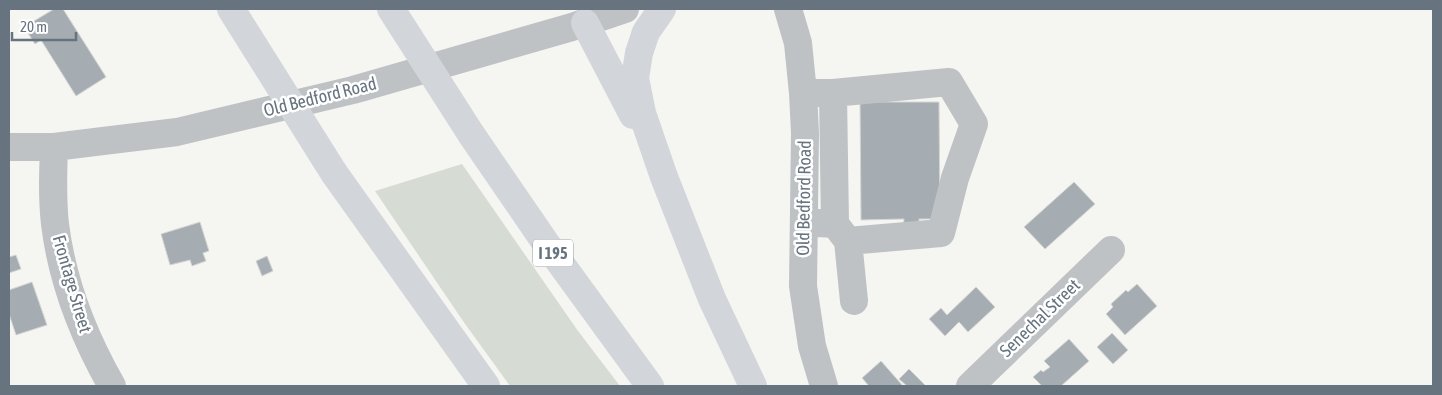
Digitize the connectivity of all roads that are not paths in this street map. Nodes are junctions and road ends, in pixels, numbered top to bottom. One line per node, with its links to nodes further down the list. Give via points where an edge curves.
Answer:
1 (231, 9): 17 (highway, via 334,173)
2 (625, 9): 6 (street, Old Bedford Road)
3 (662, 9): 11 (highway, via 646,32 638,53 635,78 642,113)
4 (788, 9): 7 (street, Old Bedford Road, via 798,43)
5 (393, 12): 18 (highway, I 195, via 460,118 545,242)
6 (585, 22): 10 (street, Old Bedford Road, via 353,90 177,132); 11 (highway)
7 (803, 93): 8 (street); 12 (street, Old Bedford Road)
8 (834, 93): 13 (street); 13 (street, via 948,82 974,124 941,233)
9 (9, 147): 10 (street, Old Bedford Road)
10 (54, 147): 16 (street, Frontage Street, via 55,224 64,270 83,328)
11 (664, 177): 19 (highway, via 712,299)
12 (804, 223): 13 (street); 20 (street, Old Bedford Road, via 803,286 812,346)
13 (842, 232): 15 (street)
14 (1111, 250): 21 (street, Senechal Street)
15 (854, 302)
16 (112, 386)
17 (486, 386)
18 (650, 386)
19 (753, 386)
20 (824, 386)
21 (970, 386)

